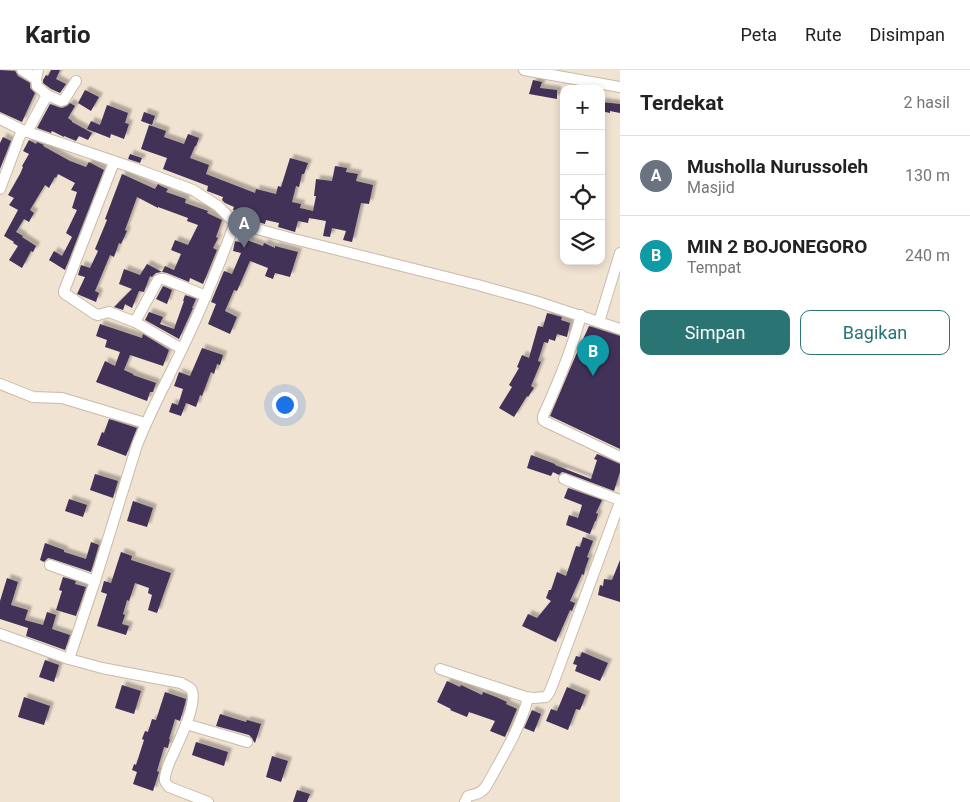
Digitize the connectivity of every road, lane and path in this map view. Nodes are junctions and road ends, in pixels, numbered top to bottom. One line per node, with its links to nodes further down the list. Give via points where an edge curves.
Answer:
1 (22, 70): 3 (street)
2 (524, 70): 5 (street)
3 (37, 74): 6 (street, via 36,86)
4 (76, 81): 6 (street, via 64,100)
5 (620, 87)
6 (47, 95): 8 (street)
7 (0, 119): 8 (street)
8 (24, 131): 9 (street); 10 (street)
9 (114, 162): 11 (street, via 193,190); 15 (street, via 64,292 95,314 110,312)
10 (0, 189)
11 (236, 222): 13 (street); 14 (street, via 535,300)
12 (620, 253): 16 (street)
13 (206, 296): 15 (street, via 161,278); 18 (street)
14 (581, 315): 16 (street); 21 (street, via 574,342 543,420)
15 (135, 322): 18 (street)
16 (600, 322): 17 (street)
17 (620, 329)
18 (182, 349): 20 (street)
19 (0, 384): 20 (street, via 33,397 62,398)
20 (145, 424): 25 (street)
21 (620, 457)
22 (564, 479): 23 (street)
23 (620, 501): 29 (street, via 549,693 542,698)
24 (50, 565): 25 (street)
25 (95, 581): 27 (street)
26 (0, 634): 27 (street)
27 (69, 659): 30 (street, via 189,687 193,699)
28 (440, 669): 29 (street)
29 (528, 698): 33 (street, via 513,737 487,785 482,792 468,796)
30 (186, 724): 31 (street); 32 (street, via 164,779 170,787)
31 (247, 742)
32 (208, 802)
33 (465, 802)

